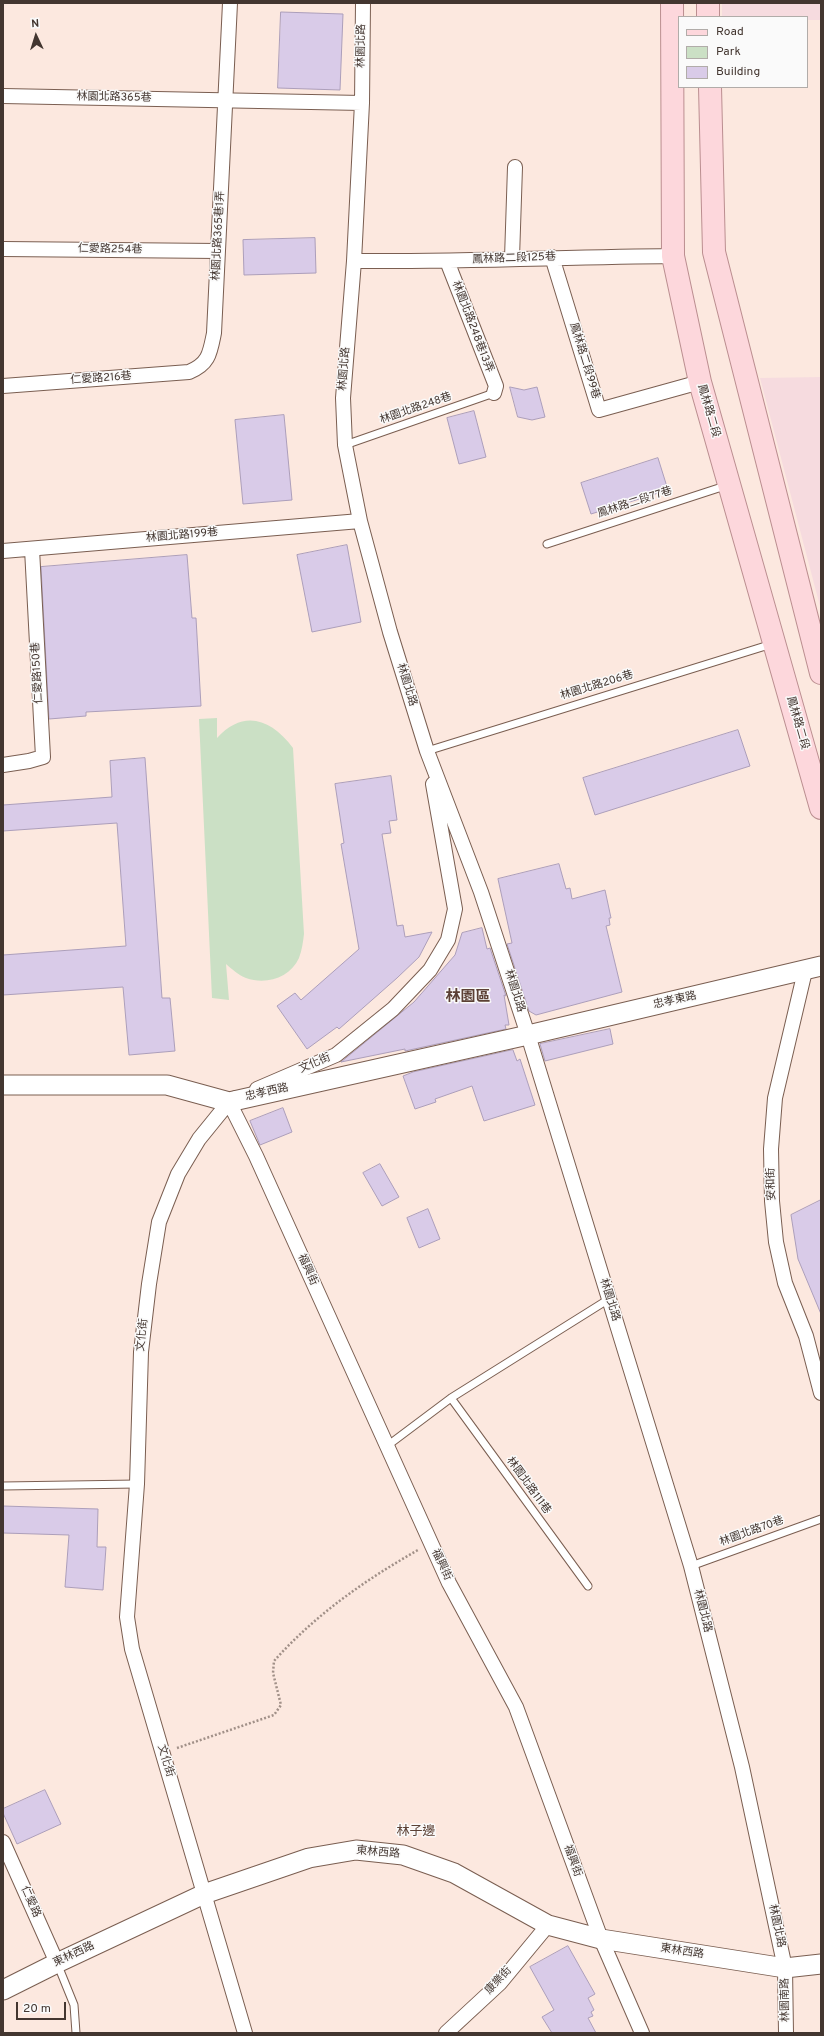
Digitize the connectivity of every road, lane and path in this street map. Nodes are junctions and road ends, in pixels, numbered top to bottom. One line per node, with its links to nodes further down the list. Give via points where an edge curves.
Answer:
1 (230, 3): 8 (street)
2 (363, 3): 9 (street, 林園北路)
3 (672, 3): 13 (main road, 鳳林路二段)
4 (708, 3): 5 (main road)
5 (708, 16)
6 (710, 88): 29 (main road, via 714,252)
7 (3, 96): 8 (street, 林園北路365巷)
8 (225, 99): 9 (street, 林園北路365巷); 12 (street, 林園北路365巷1弄)
9 (362, 103): 16 (street, 林園北路)
10 (515, 167): 14 (street)
11 (3, 248): 12 (street, 仁愛路254巷)
12 (218, 251): 18 (street, 林園北路365巷1弄, via 214,333 208,356)
13 (673, 256): 15 (street, 鳳林路二段125巷); 19 (main road, 鳳林路二段)
14 (512, 258): 15 (street, 鳳林路二段125巷); 17 (street, 鳳林路二段125巷)
15 (552, 258): 19 (street, 鳳林路二段99巷, via 599,410)
16 (354, 261): 17 (street, 鳳林路二段125巷); 22 (street, 林園北路, via 343,398)
17 (447, 262): 21 (street, 林園北路248巷13弄, via 496,386)
18 (198, 368): 20 (street, 仁愛路216巷, via 189,372)
19 (700, 382): 23 (main road, 鳳林路二段)
20 (3, 386)
21 (494, 393): 22 (lane, 林園北路248巷)
22 (345, 445): 24 (street, 林園北路)
23 (729, 484): 25 (lane, 鳳林路二段77巷); 28 (main road, 鳳林路二段)
24 (360, 521): 26 (street, 林園北路199巷); 30 (street, 林園北路, via 390,632)
25 (547, 544)
26 (32, 549): 27 (street, 林園北路199巷); 31 (street, 仁愛路150巷, via 43,757)
27 (3, 551)
28 (774, 643): 30 (lane, 林園北路206巷); 32 (main road, 鳳林路二段)
29 (821, 673)
30 (427, 751): 34 (street, 林園北路, via 481,892); 36 (street, 文化街, via 455,909 448,940 430,970 393,1009 336,1055)
31 (3, 765)
32 (821, 808)
33 (813, 969): 34 (street, 忠孝東路); 38 (street, 安和街, via 775,1098 771,1149 776,1242 785,1283 806,1336)
34 (528, 1035): 36 (street, 忠孝西路); 37 (street, 林園北路)
35 (3, 1085): 36 (street, 忠孝西路, via 167,1085)
36 (228, 1102): 40 (street, 福興街, via 256,1156); 41 (street, 文化街, via 199,1139 178,1174 159,1222 141,1352)
37 (609, 1299): 39 (lane); 45 (street, 林園北路)
38 (821, 1393)
39 (451, 1398): 40 (lane); 46 (lane, 林園北路111巷)
40 (387, 1446): 44 (street, 福興街)
41 (137, 1484): 42 (lane); 47 (street, 文化街, via 127,1617 132,1649)
42 (3, 1486)
43 (821, 1519): 45 (lane, 林園北路70巷)
44 (431, 1543): 47 (path, via 379,1573 330,1608 281,1652 274,1661 273,1673 281,1705 274,1714); 51 (street, 福興街, via 449,1583 516,1706)
45 (691, 1566): 54 (street, 林園北路, via 742,1767)
46 (588, 1586)
47 (162, 1753): 49 (street, 文化街)
48 (3, 1842): 52 (street, 仁愛路)
49 (204, 1894): 50 (street, 東林西路, via 309,1858 356,1850 403,1855 454,1873); 52 (street, 東林西路); 57 (street, 文化街)
50 (548, 1925): 51 (street, 東林西路); 58 (street, 康樂街, via 500,1983)
51 (601, 1939): 54 (street, 東林西路); 59 (street, 福興街)
52 (57, 1963): 55 (street, 東林西路); 56 (lane, via 74,2005)
53 (821, 1964): 54 (street, 東林西路)
54 (785, 1968): 60 (street, 林園南路)
55 (3, 1990)
56 (76, 2033)
57 (246, 2033)
58 (446, 2033)
59 (642, 2033)
60 (786, 2033)

